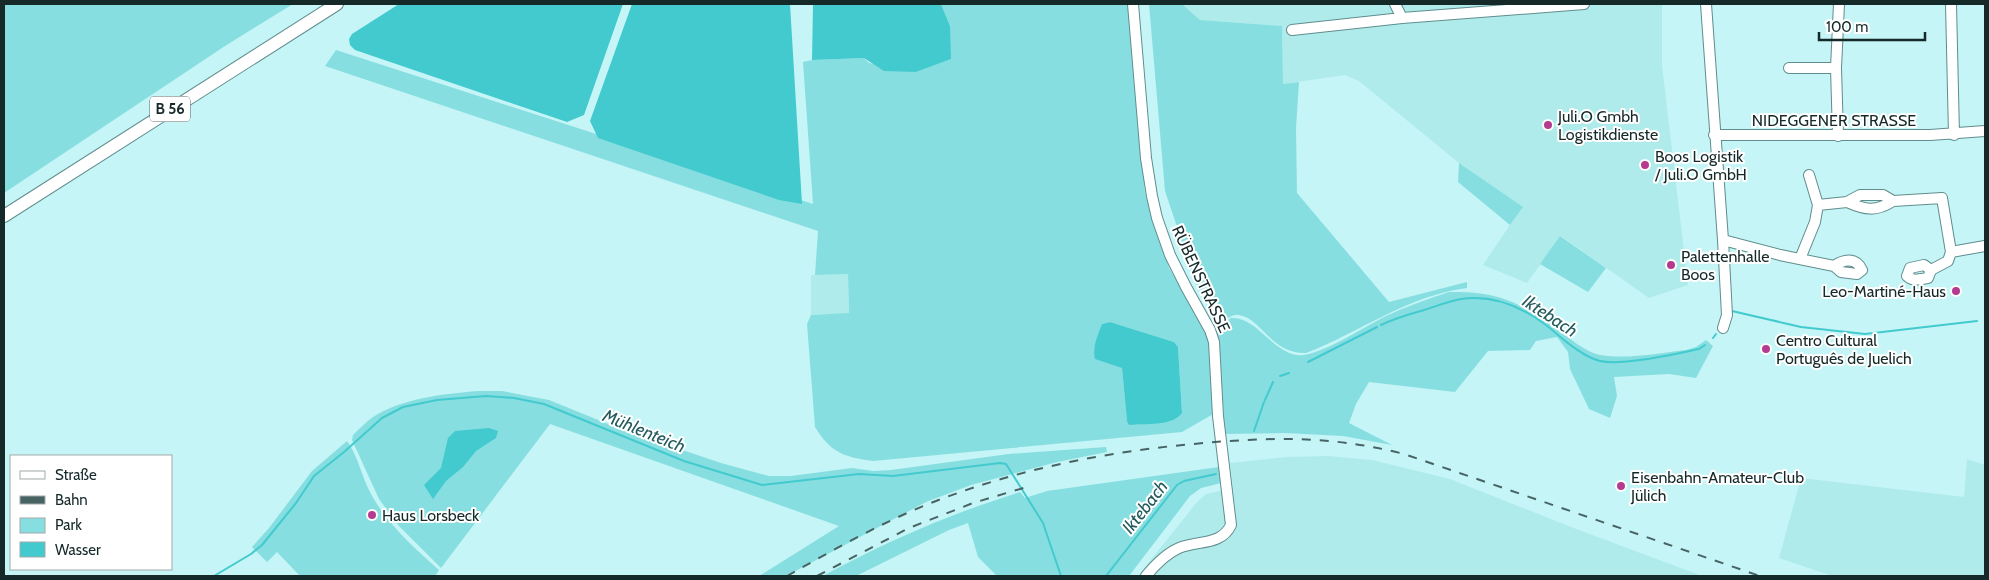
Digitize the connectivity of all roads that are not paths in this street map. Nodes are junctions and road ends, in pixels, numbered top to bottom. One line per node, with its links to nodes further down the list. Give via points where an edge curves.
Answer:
1 (337, 4): 18 (main road, B 56)
2 (1133, 4): 26 (street, RÜBENSTRASSE, via 1147,164 1157,218 1170,255 1214,342 1218,416 1231,525 1228,532 1218,539 1168,554)
3 (1395, 4): 8 (street)
4 (1584, 4): 8 (street)
5 (1706, 4): 13 (street)
6 (1839, 4): 11 (street)
7 (1951, 4): 14 (street)
8 (1402, 18): 9 (street)
9 (1292, 30)
10 (1789, 68): 11 (street)
11 (1836, 68): 15 (street)
12 (1985, 131): 14 (street, NIDEGGENER STRASSE)
13 (1714, 135): 15 (street, NIDEGGENER STRASSE); 19 (street)
14 (1954, 135): 15 (street, NIDEGGENER STRASSE)
15 (1838, 136)
16 (1809, 175): 17 (street)
17 (1818, 204): 21 (street, via 1848,202 1861,209 1882,208 1893,201 1942,198); 22 (street, via 1815,222)
18 (4, 216)
19 (1723, 240): 22 (street); 25 (street, via 1727,315)
20 (1985, 246): 21 (street)
21 (1951, 252): 24 (street, via 1948,261)
22 (1800, 259): 23 (street)
23 (1834, 266)
24 (1931, 270)
25 (1723, 328)
26 (1146, 576)

